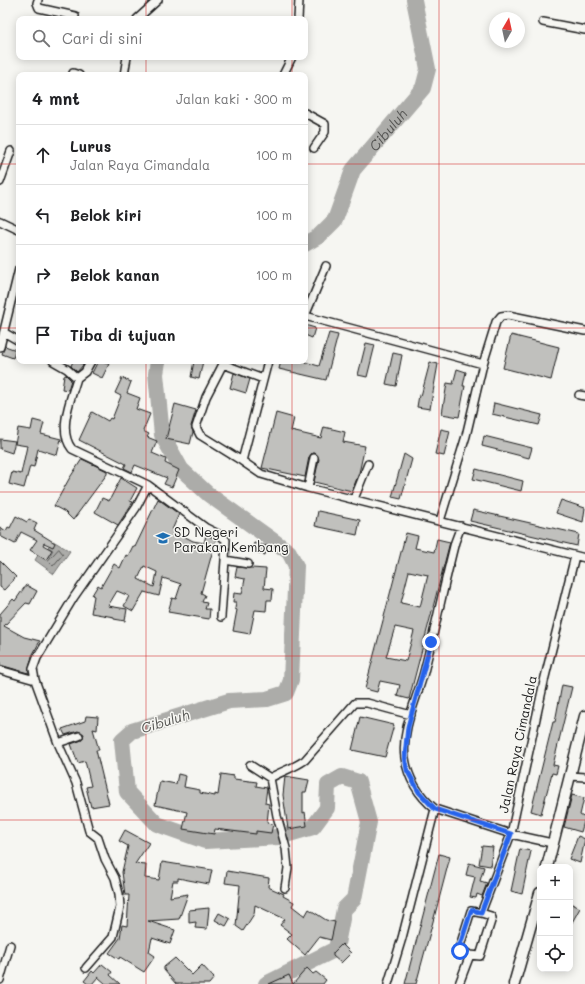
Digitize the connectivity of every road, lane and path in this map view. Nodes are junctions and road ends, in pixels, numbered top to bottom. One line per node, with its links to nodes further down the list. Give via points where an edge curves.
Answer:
1 (38, 0): 4 (street, via 39,8)
2 (158, 0): 5 (street)
3 (299, 0): 6 (street)
4 (75, 16)
5 (140, 16)
6 (298, 16)
7 (543, 22): 8 (street)
8 (585, 30)
9 (126, 60): 11 (street)
10 (290, 60): 12 (street)
11 (124, 72)
12 (284, 72)
13 (308, 115): 14 (street, via 325,124 325,132)
14 (314, 148)
15 (12, 151): 16 (street)
16 (0, 182)
17 (0, 221): 18 (street)
18 (16, 229)
19 (326, 266): 21 (street)
20 (16, 278): 24 (street)
21 (308, 309)
22 (308, 317): 32 (street)
23 (585, 331): 32 (street, via 533,318 501,316 496,322)
24 (5, 333): 25 (street); 26 (street)
25 (16, 339)
26 (0, 347)
27 (57, 364): 33 (street)
28 (89, 364): 33 (street, via 85,372)
29 (223, 364): 36 (street, via 206,397 196,427 200,435)
30 (229, 364): 34 (street)
31 (267, 364): 34 (street)
32 (483, 364): 41 (street, via 466,436)
33 (77, 378): 38 (street, via 64,427 67,443 72,449)
34 (263, 379): 36 (street)
35 (314, 458): 39 (street)
36 (242, 461): 39 (street, via 261,474)
37 (368, 464): 40 (street)
38 (148, 485): 45 (street, via 226,540); 49 (street, via 136,508 74,597 37,658 33,669)
39 (308, 488): 40 (street)
40 (354, 499): 41 (street)
41 (440, 521): 42 (street)
42 (461, 526): 43 (street); 50 (street)
43 (575, 556): 44 (street); 59 (street, Jalan Raya Cimandala)
44 (585, 558)
45 (224, 560): 46 (street); 47 (street)
46 (248, 564)
47 (221, 617)
48 (0, 670): 49 (street)
49 (35, 680): 53 (street)
50 (411, 715): 57 (street, via 367,703 355,703 305,760); 58 (street, via 405,756 407,770 419,792)
51 (585, 716): 55 (street)
52 (79, 736): 53 (street)
53 (58, 743): 67 (street, via 76,783 89,831 98,838 104,859 115,878 120,902 113,937)
54 (250, 765): 57 (street)
55 (570, 776): 56 (street); 60 (street)
56 (585, 777)
57 (270, 778): 62 (street, via 286,848 288,868)
58 (435, 809): 59 (street); 69 (street)
59 (511, 834): 60 (street); 64 (street, Jalan Raya Cimandala)
60 (552, 843): 61 (street)
61 (547, 864)
62 (285, 888)
63 (538, 900): 71 (street)
64 (481, 913): 66 (street, via 492,918 480,956); 66 (street, via 471,911 459,948)
65 (10, 945): 68 (street)
66 (470, 955): 70 (street)
67 (86, 968)
68 (0, 980)
69 (388, 984)
70 (459, 984)
71 (514, 984)

